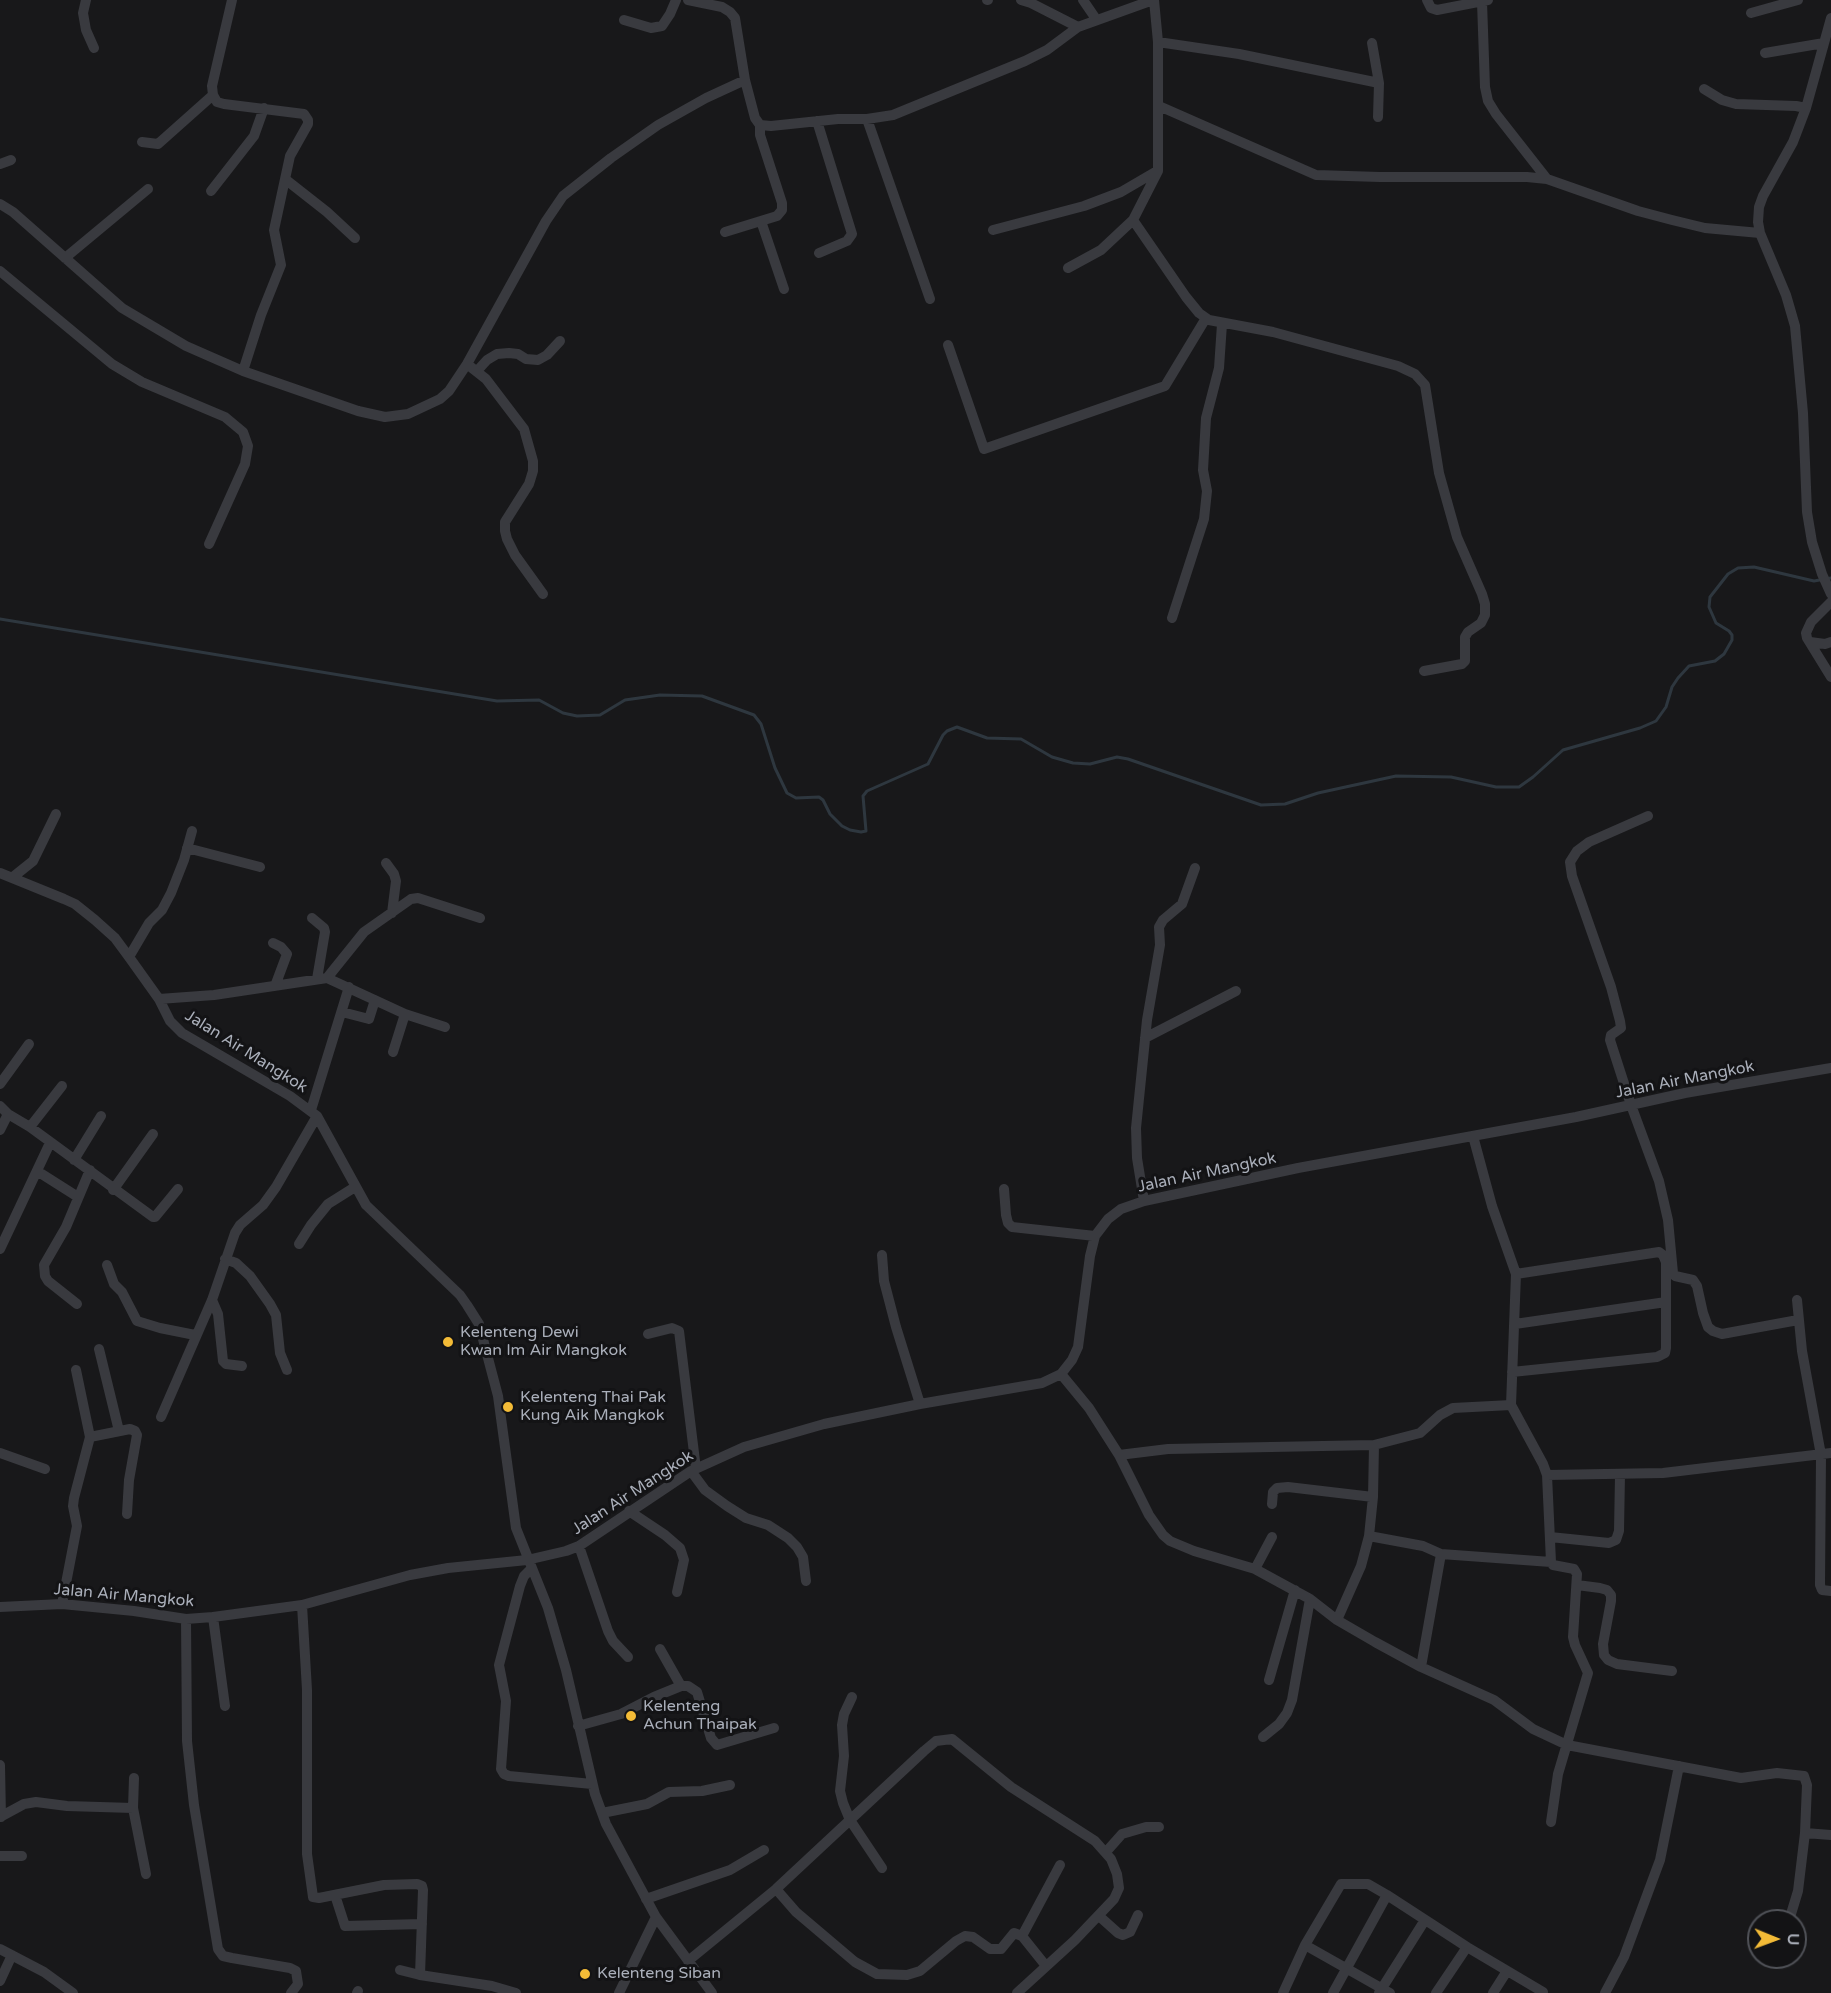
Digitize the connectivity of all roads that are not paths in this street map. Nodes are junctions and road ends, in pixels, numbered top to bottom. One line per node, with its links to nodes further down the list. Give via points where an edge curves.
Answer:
1 (86, 0): 19 (street, via 83,13 88,40)
2 (232, 0): 24 (street)
3 (676, 0): 14 (street, via 662,27)
4 (688, 0): 21 (street, via 722,7 735,18)
5 (1021, 0): 15 (street)
6 (1083, 0): 13 (street)
7 (1154, 0): 13 (street); 16 (street)
8 (1427, 0): 10 (street, via 1437,10)
9 (1798, 0): 11 (street)
10 (1485, 1): 37 (street, via 1488,101)
11 (1751, 13)
12 (1831, 18): 17 (street)
13 (1096, 19): 15 (street)
14 (624, 20)
15 (1078, 27): 29 (street, via 1025,61 893,114)
16 (1158, 42): 22 (street); 25 (street)
17 (1824, 43): 20 (street); 27 (street)
18 (1372, 44): 22 (street)
19 (94, 48)
20 (1765, 53)
21 (745, 80): 31 (street); 57 (street, via 658,125 564,196 546,221)
22 (1379, 83): 28 (street)
23 (1704, 89): 27 (street, via 1736,104)
24 (213, 95): 26 (street, via 224,104); 32 (street, via 158,144)
25 (1159, 106): 35 (street); 37 (street, via 1316,175)
26 (264, 108): 36 (street, via 304,114 308,120 290,156); 39 (street, via 254,136)
27 (1806, 108): 45 (street, via 1763,196 1759,207)
28 (1378, 117)
29 (867, 119): 30 (street); 52 (street)
30 (817, 120): 31 (street); 47 (street, via 852,234 847,241)
31 (760, 124): 42 (street, via 759,135 782,203 777,216)
32 (142, 142)
33 (11, 160): 34 (street)
34 (0, 164)
35 (1158, 171): 41 (street); 43 (street, via 1121,192 1084,206)
36 (285, 179): 46 (street); 58 (street, via 274,230 281,265)
37 (1548, 179): 45 (street, via 1672,220)
38 (148, 189): 48 (street)
39 (211, 191)
40 (0, 204): 48 (street)
41 (1133, 220): 49 (street, via 1101,250); 53 (street, via 1186,297)
42 (761, 221): 44 (street); 51 (street)
43 (993, 230)
44 (725, 232)
45 (1760, 234): 61 (street, via 1795,326 1807,512 1812,542)
46 (355, 238)
47 (819, 253)
48 (65, 258): 58 (street, via 131,316)
49 (1068, 268)
50 (0, 271): 60 (street, via 112,364 142,382 225,417 243,432 248,446 245,464)
51 (784, 289)
52 (930, 299)
53 (1206, 318): 54 (street); 56 (street, via 1165,386 984,449)
54 (1222, 324): 64 (street, via 1219,368 1206,418 1204,519); 67 (street, via 1273,332 1398,366 1415,374 1425,386 1439,473 1457,537 1485,603 1485,615 1465,637 1462,664)
55 (560, 342): 59 (street, via 538,360 518,354 497,354)
56 (948, 345)
57 (467, 364): 58 (street, via 440,399 408,414 385,417); 59 (street)
58 (243, 371)
59 (477, 371): 62 (street, via 524,429 530,448 530,484 506,522 505,531 515,555)
60 (209, 544)
61 (1830, 592)
62 (543, 594)
63 (1831, 602): 65 (street, via 1811,622 1806,633)
64 (1172, 618)
65 (1810, 642): 66 (street); 68 (street)
66 (1831, 642)
67 (1424, 671)
68 (1831, 677)
69 (56, 814): 77 (street, via 33,861)
70 (1648, 816): 98 (street, via 1589,842 1570,862 1620,1021 1620,1028 1610,1041)
71 (192, 831): 72 (street)
72 (187, 848): 74 (street); 82 (street, via 162,910 149,923)
73 (386, 863): 78 (street, via 396,881)
74 (260, 867)
75 (1195, 868): 92 (street, via 1182,904 1160,923)
76 (0, 873): 77 (street, Jalan Air Mangkok)
77 (13, 877): 82 (street, Jalan Air Mangkok, via 75,904 115,938)
78 (392, 913): 80 (street, via 405,902 418,898); 83 (street, via 364,932)
79 (312, 918): 83 (street, via 325,932)
80 (480, 918)
81 (273, 943): 84 (street, via 287,954)
82 (129, 957): 87 (street, Jalan Air Mangkok)
83 (322, 978): 84 (street); 85 (street)
84 (275, 986): 87 (street)
85 (349, 987): 88 (street); 89 (street)
86 (1236, 991): 92 (street)
87 (159, 999): 100 (street, Jalan Air Mangkok, via 170,1021 182,1033)
88 (375, 1000): 89 (street, via 369,1020); 90 (street)
89 (342, 1012): 100 (street)
90 (405, 1014): 91 (street); 94 (street)
91 (445, 1027)
92 (1145, 1038): 115 (street, via 1136,1128)
93 (29, 1044): 96 (street)
94 (393, 1052)
95 (1831, 1068): 98 (street, Jalan Air Mangkok)
96 (0, 1084)
97 (62, 1086): 102 (street)
98 (1631, 1105): 105 (street, Jalan Air Mangkok); 127 (street, via 1659,1181 1674,1276 1693,1280 1708,1327 1722,1334)
99 (4, 1110): 102 (street); 103 (street)
100 (314, 1113): 110 (street, Jalan Air Mangkok); 120 (street, via 276,1187 240,1225)
101 (101, 1116): 107 (street)
102 (30, 1127): 106 (street)
103 (0, 1130)
104 (153, 1134): 113 (street)
105 (1473, 1136): 115 (street, Jalan Air Mangkok); 122 (street)
106 (50, 1143): 107 (street); 109 (street)
107 (74, 1160): 108 (street)
108 (90, 1170): 113 (street); 114 (street)
109 (37, 1171): 114 (street); 118 (street)
110 (355, 1187): 117 (street, via 328,1204); 160 (street, Jalan Air Mangkok, via 372,1211 460,1295 479,1324 498,1396 516,1528)
111 (178, 1189): 113 (street, via 155,1217)
112 (1004, 1189): 116 (street, via 1006,1215 1012,1227)
113 (113, 1190)
114 (78, 1197): 126 (street, via 44,1265 48,1281)
115 (1144, 1201): 116 (street, Jalan Air Mangkok, via 1121,1209)
116 (1095, 1236): 136 (street, Jalan Air Mangkok, via 1078,1347)
117 (299, 1244)
118 (0, 1249)
119 (882, 1255): 137 (street, via 884,1281)
120 (225, 1259): 123 (street); 134 (street, via 236,1263 264,1293 276,1315 280,1353)
121 (107, 1265): 130 (street, via 137,1321)
122 (1516, 1274): 125 (street, via 1659,1252 1666,1262); 128 (street)
123 (212, 1300): 130 (street); 132 (street, via 218,1314 223,1361)
124 (1797, 1300): 127 (street)
125 (1666, 1302): 128 (street); 135 (street, via 1666,1348 1662,1355)
126 (77, 1304)
127 (1798, 1320): 144 (street)
128 (1515, 1324): 135 (street)
129 (648, 1334): 147 (street, via 672,1328 679,1331)
130 (195, 1335): 139 (street)
131 (99, 1349): 140 (street)
132 (242, 1366)
133 (76, 1370): 141 (street)
134 (287, 1370)
135 (1512, 1372): 138 (street)
136 (1061, 1374): 137 (street, Jalan Air Mangkok, via 1014,1389); 145 (street)
137 (920, 1404): 147 (street, Jalan Air Mangkok, via 824,1424 755,1444)
138 (1511, 1405): 142 (street, via 1453,1408 1420,1433); 148 (street)
139 (161, 1417)
140 (119, 1431): 141 (street); 153 (street, via 130,1429 137,1435)
141 (90, 1437): 168 (street, via 74,1498 77,1526)
142 (1374, 1445): 145 (street, via 1168,1449); 150 (street)
143 (0, 1453): 146 (street)
144 (1826, 1454): 149 (street); 165 (street, via 1820,1585 1822,1590)
145 (1119, 1455): 161 (street, via 1149,1515 1170,1541)
146 (45, 1469)
147 (693, 1470): 152 (street, Jalan Air Mangkok); 162 (street, via 705,1490 727,1506 788,1538 803,1557)
148 (1546, 1475): 149 (street); 156 (street)
149 (1620, 1475): 156 (street, via 1616,1540 1609,1543)
150 (1373, 1497): 151 (street, via 1277,1488); 154 (street)
151 (1272, 1504)
152 (629, 1511): 157 (street, Jalan Air Mangkok); 166 (street, via 680,1548 684,1560)
153 (127, 1514)
154 (1369, 1536): 158 (street, via 1423,1546); 173 (street, via 1361,1566)
155 (1272, 1537): 161 (street)
156 (1550, 1537): 159 (street)
157 (579, 1546): 160 (street, Jalan Air Mangkok); 175 (street, via 608,1631)
158 (1441, 1554): 159 (street); 176 (street)
159 (1551, 1562): 163 (street, via 1574,1569)
160 (529, 1564): 169 (street, Jalan Air Mangkok, via 448,1568); 182 (street, Jalan Air Mangkok, via 548,1608); 189 (street, via 500,1665 506,1701 501,1769 508,1776)
161 (1255, 1569): 164 (street)
162 (806, 1581)
163 (1577, 1586): 177 (street, via 1600,1588 1611,1594 1603,1644 1608,1660); 185 (street, via 1573,1637 1588,1673)
164 (1295, 1590): 167 (street); 178 (street)
165 (1831, 1591)
166 (677, 1592)
167 (1310, 1599): 173 (street); 184 (street, via 1292,1700 1287,1713)
168 (62, 1605): 170 (street, Jalan Air Mangkok); 172 (street, Jalan Air Mangkok)
169 (302, 1605): 171 (street, Jalan Air Mangkok); 207 (street, via 311,1891 313,1897 319,1898)
170 (0, 1607)
171 (213, 1617): 172 (street, Jalan Air Mangkok); 181 (street)
172 (186, 1619): 232 (street, via 188,1742 194,1805 218,1949 223,1956 296,1971 298,1984)
173 (1337, 1620): 176 (street)
174 (660, 1649): 179 (street)
175 (628, 1657)
176 (1421, 1666): 185 (street, via 1486,1696 1533,1729)
177 (1672, 1671)
178 (1269, 1680)
179 (681, 1686): 182 (street, via 621,1714); 183 (street, via 697,1692 711,1738 717,1745)
180 (852, 1697): 194 (street, via 842,1725 840,1791)
181 (225, 1706)
182 (578, 1726): 189 (street, Jalan Air Mangkok)
183 (774, 1728)
184 (1263, 1737)
185 (1567, 1745): 187 (street); 195 (street)
186 (0, 1765): 193 (street)
187 (1679, 1766): 197 (street, via 1742,1778 1777,1773 1804,1776 1808,1785); 241 (street, via 1660,1860 1624,1958)
188 (135, 1778): 191 (street)
189 (592, 1784): 192 (street, Jalan Air Mangkok)
190 (730, 1785): 192 (street, via 669,1792 647,1804)
191 (133, 1808): 193 (street, via 36,1802); 205 (street)
192 (602, 1813): 209 (street, Jalan Air Mangkok)
193 (0, 1817)
194 (850, 1820): 200 (street, via 936,1741 952,1739 1011,1787); 204 (street); 206 (street)
195 (1551, 1822)
196 (1159, 1827): 200 (street, via 1122,1834)
197 (1805, 1833): 198 (street); 210 (street)
198 (1831, 1835)
199 (764, 1850): 209 (street, via 730,1870)
200 (1106, 1852): 212 (street, via 1119,1888)
201 (0, 1856): 202 (street)
202 (22, 1856)
203 (1060, 1865): 216 (street)
204 (882, 1868)
205 (146, 1874)
206 (776, 1889): 216 (street, via 796,1912 855,1962 877,1974 907,1976 921,1971 965,1936 973,1936 996,1950 1014,1933); 221 (street)
207 (336, 1894): 215 (street, via 345,1926); 215 (street, via 384,1885 417,1884 423,1890)
208 (1387, 1895): 214 (street); 217 (street, via 1368,1884 1341,1884); 223 (street)
209 (646, 1899): 213 (street, Jalan Air Mangkok)
210 (1793, 1909)
211 (1138, 1915): 212 (street, via 1130,1932 1123,1935)
212 (1099, 1916): 222 (street)
213 (656, 1917): 221 (street, Jalan Air Mangkok); 230 (street)
214 (1425, 1920): 218 (street); 229 (street)
215 (422, 1924): 226 (street)
216 (1022, 1936): 222 (street)
217 (1305, 1945): 223 (street); 236 (street)
218 (1467, 1947): 225 (street); 238 (street)
219 (0, 1949): 220 (street)
220 (12, 1955): 227 (street); 231 (street)
221 (688, 1961): 234 (street, Jalan Air Mangkok)
222 (1046, 1966): 235 (street)
223 (1347, 1968): 229 (street); 237 (street)
224 (400, 1970): 226 (street)
225 (1507, 1971): 239 (street); 240 (street)
226 (420, 1975): 228 (street)
227 (0, 1981)
228 (489, 1989): 233 (street)
229 (1384, 1991)
230 (620, 1992)
231 (73, 1993)
232 (291, 1993)
233 (516, 1993)
234 (712, 1993)
235 (1017, 1993)
236 (1283, 1993)
237 (1333, 1993)
238 (1436, 1993)
239 (1493, 1993)
240 (1543, 1993)
241 (1605, 1993)

